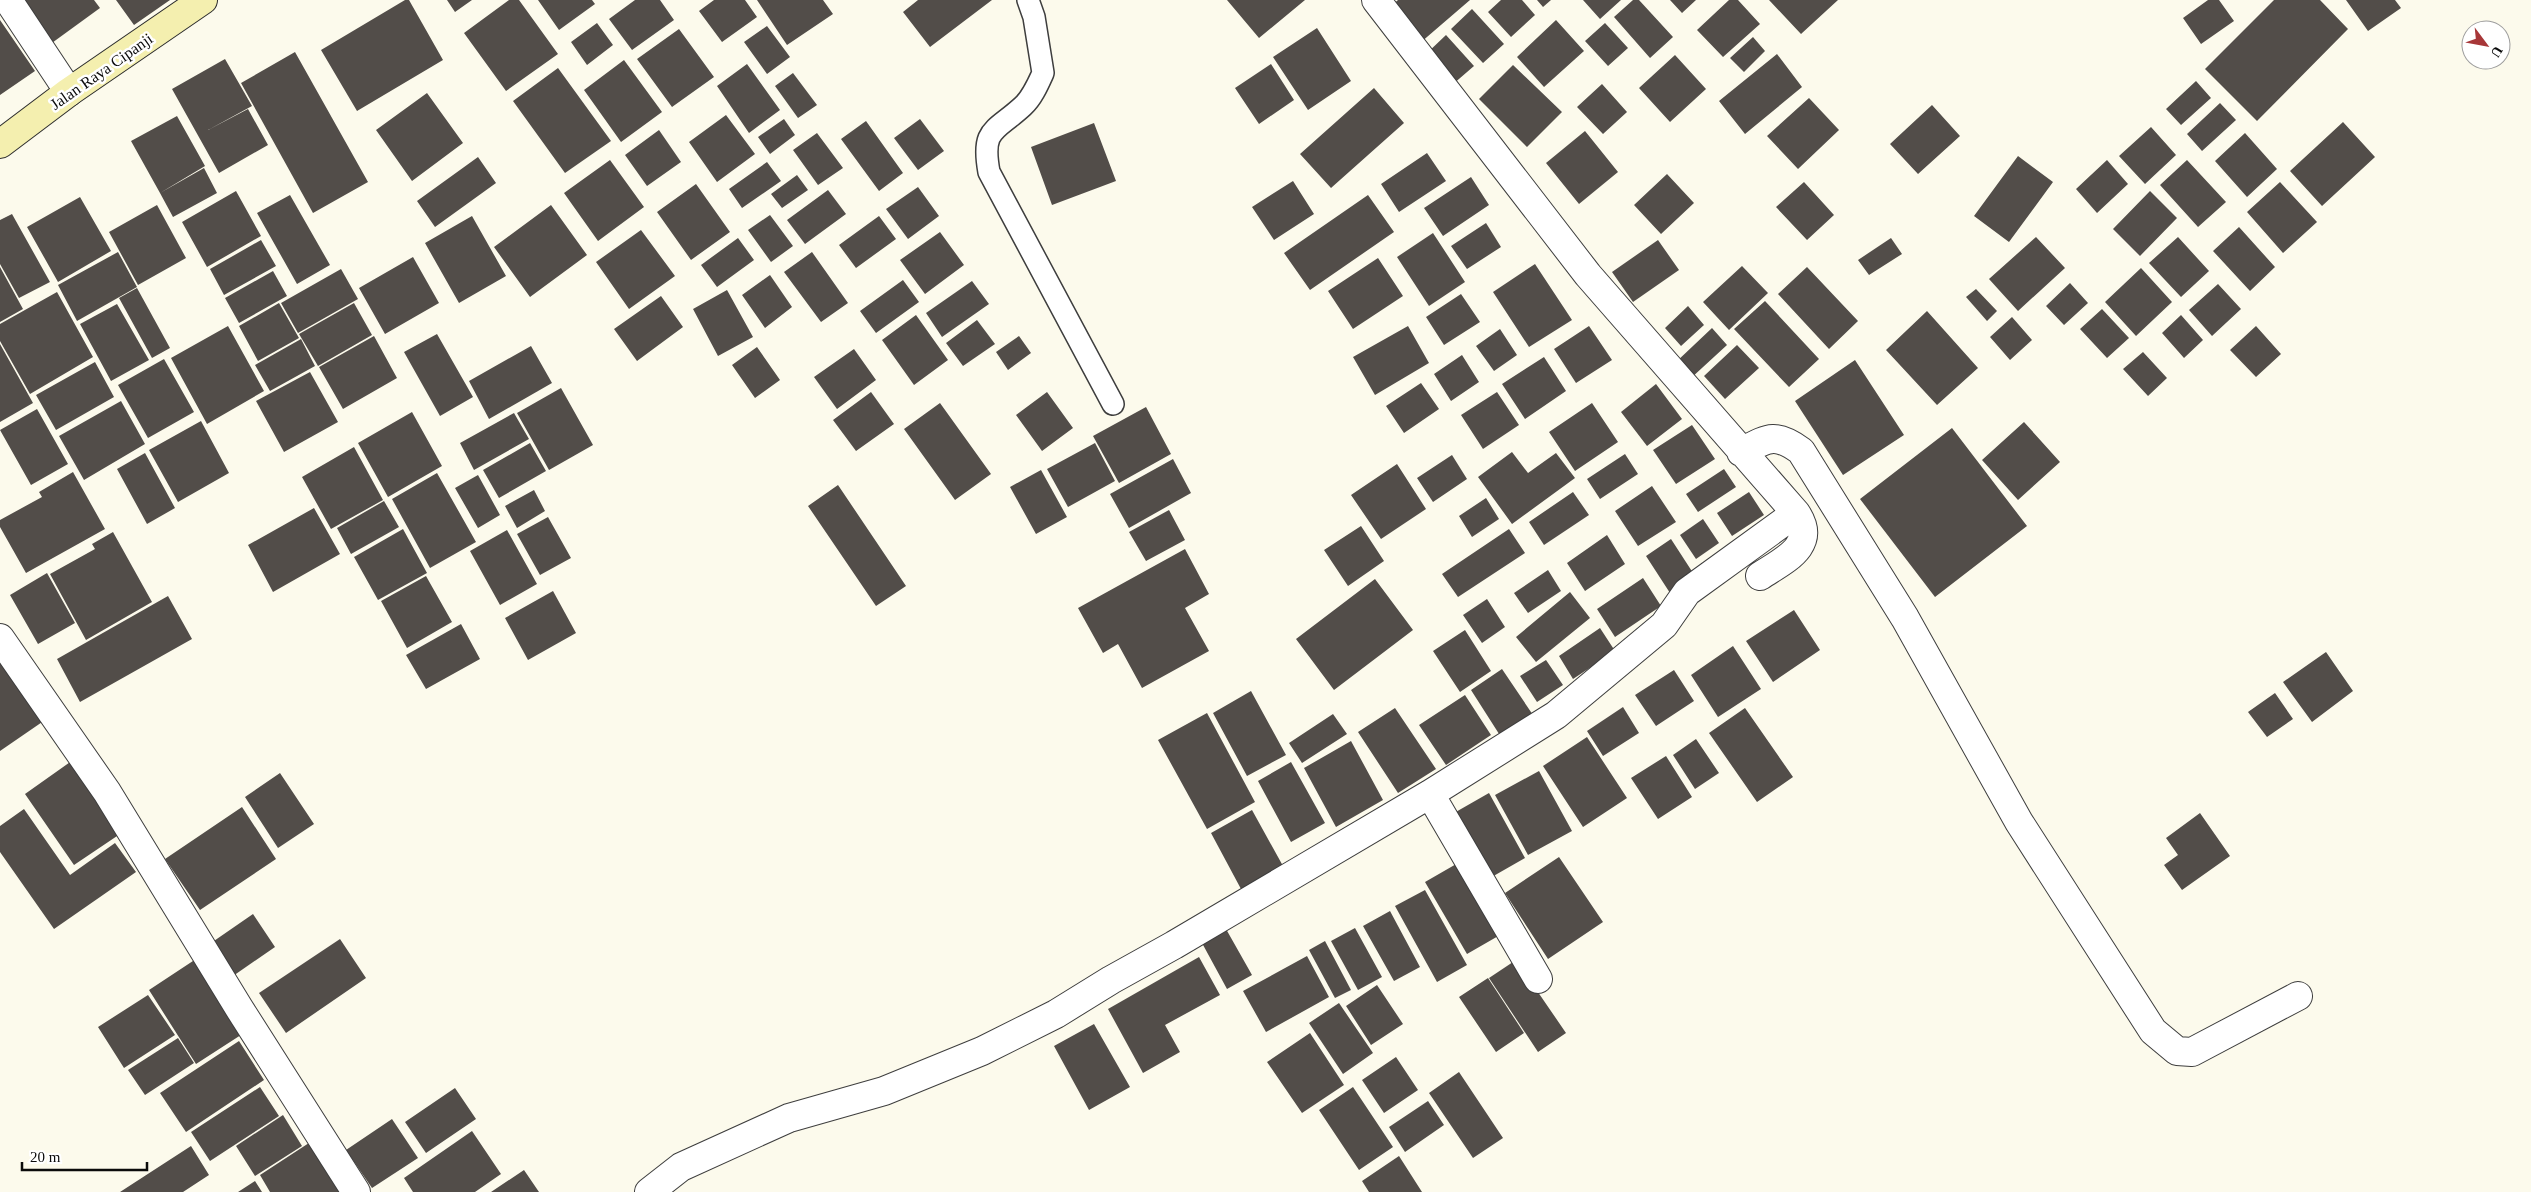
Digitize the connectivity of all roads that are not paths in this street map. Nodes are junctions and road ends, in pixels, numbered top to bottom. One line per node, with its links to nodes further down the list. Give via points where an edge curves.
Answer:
1 (8, 0): 5 (street)
2 (203, 0): 5 (main road, Jalan Raya Cipanji)
3 (1028, 0): 7 (lane, via 1043,73 1024,105 992,130 986,155 989,172)
4 (1376, 0): 8 (street, via 1588,275)
5 (69, 92): 6 (main road, Jalan Raya Cipanji)
6 (0, 144)
7 (1113, 404)
8 (1740, 452): 9 (street); 14 (street, via 1774,438 1787,441 1801,452 1905,618 2019,822 2153,1031 2165,1043 2177,1051 2192,1052)
9 (1796, 513): 10 (street, via 1802,522 1804,535 1800,546 1793,555); 12 (street, via 1688,592 1664,625 1556,715)
10 (1760, 576)
11 (0, 638): 15 (street, via 107,792)
12 (1430, 794): 13 (street); 16 (street, via 1056,1014 982,1051 884,1091 789,1118 681,1167)
13 (1538, 979)
14 (2298, 996)
15 (356, 1192)
16 (649, 1192)

